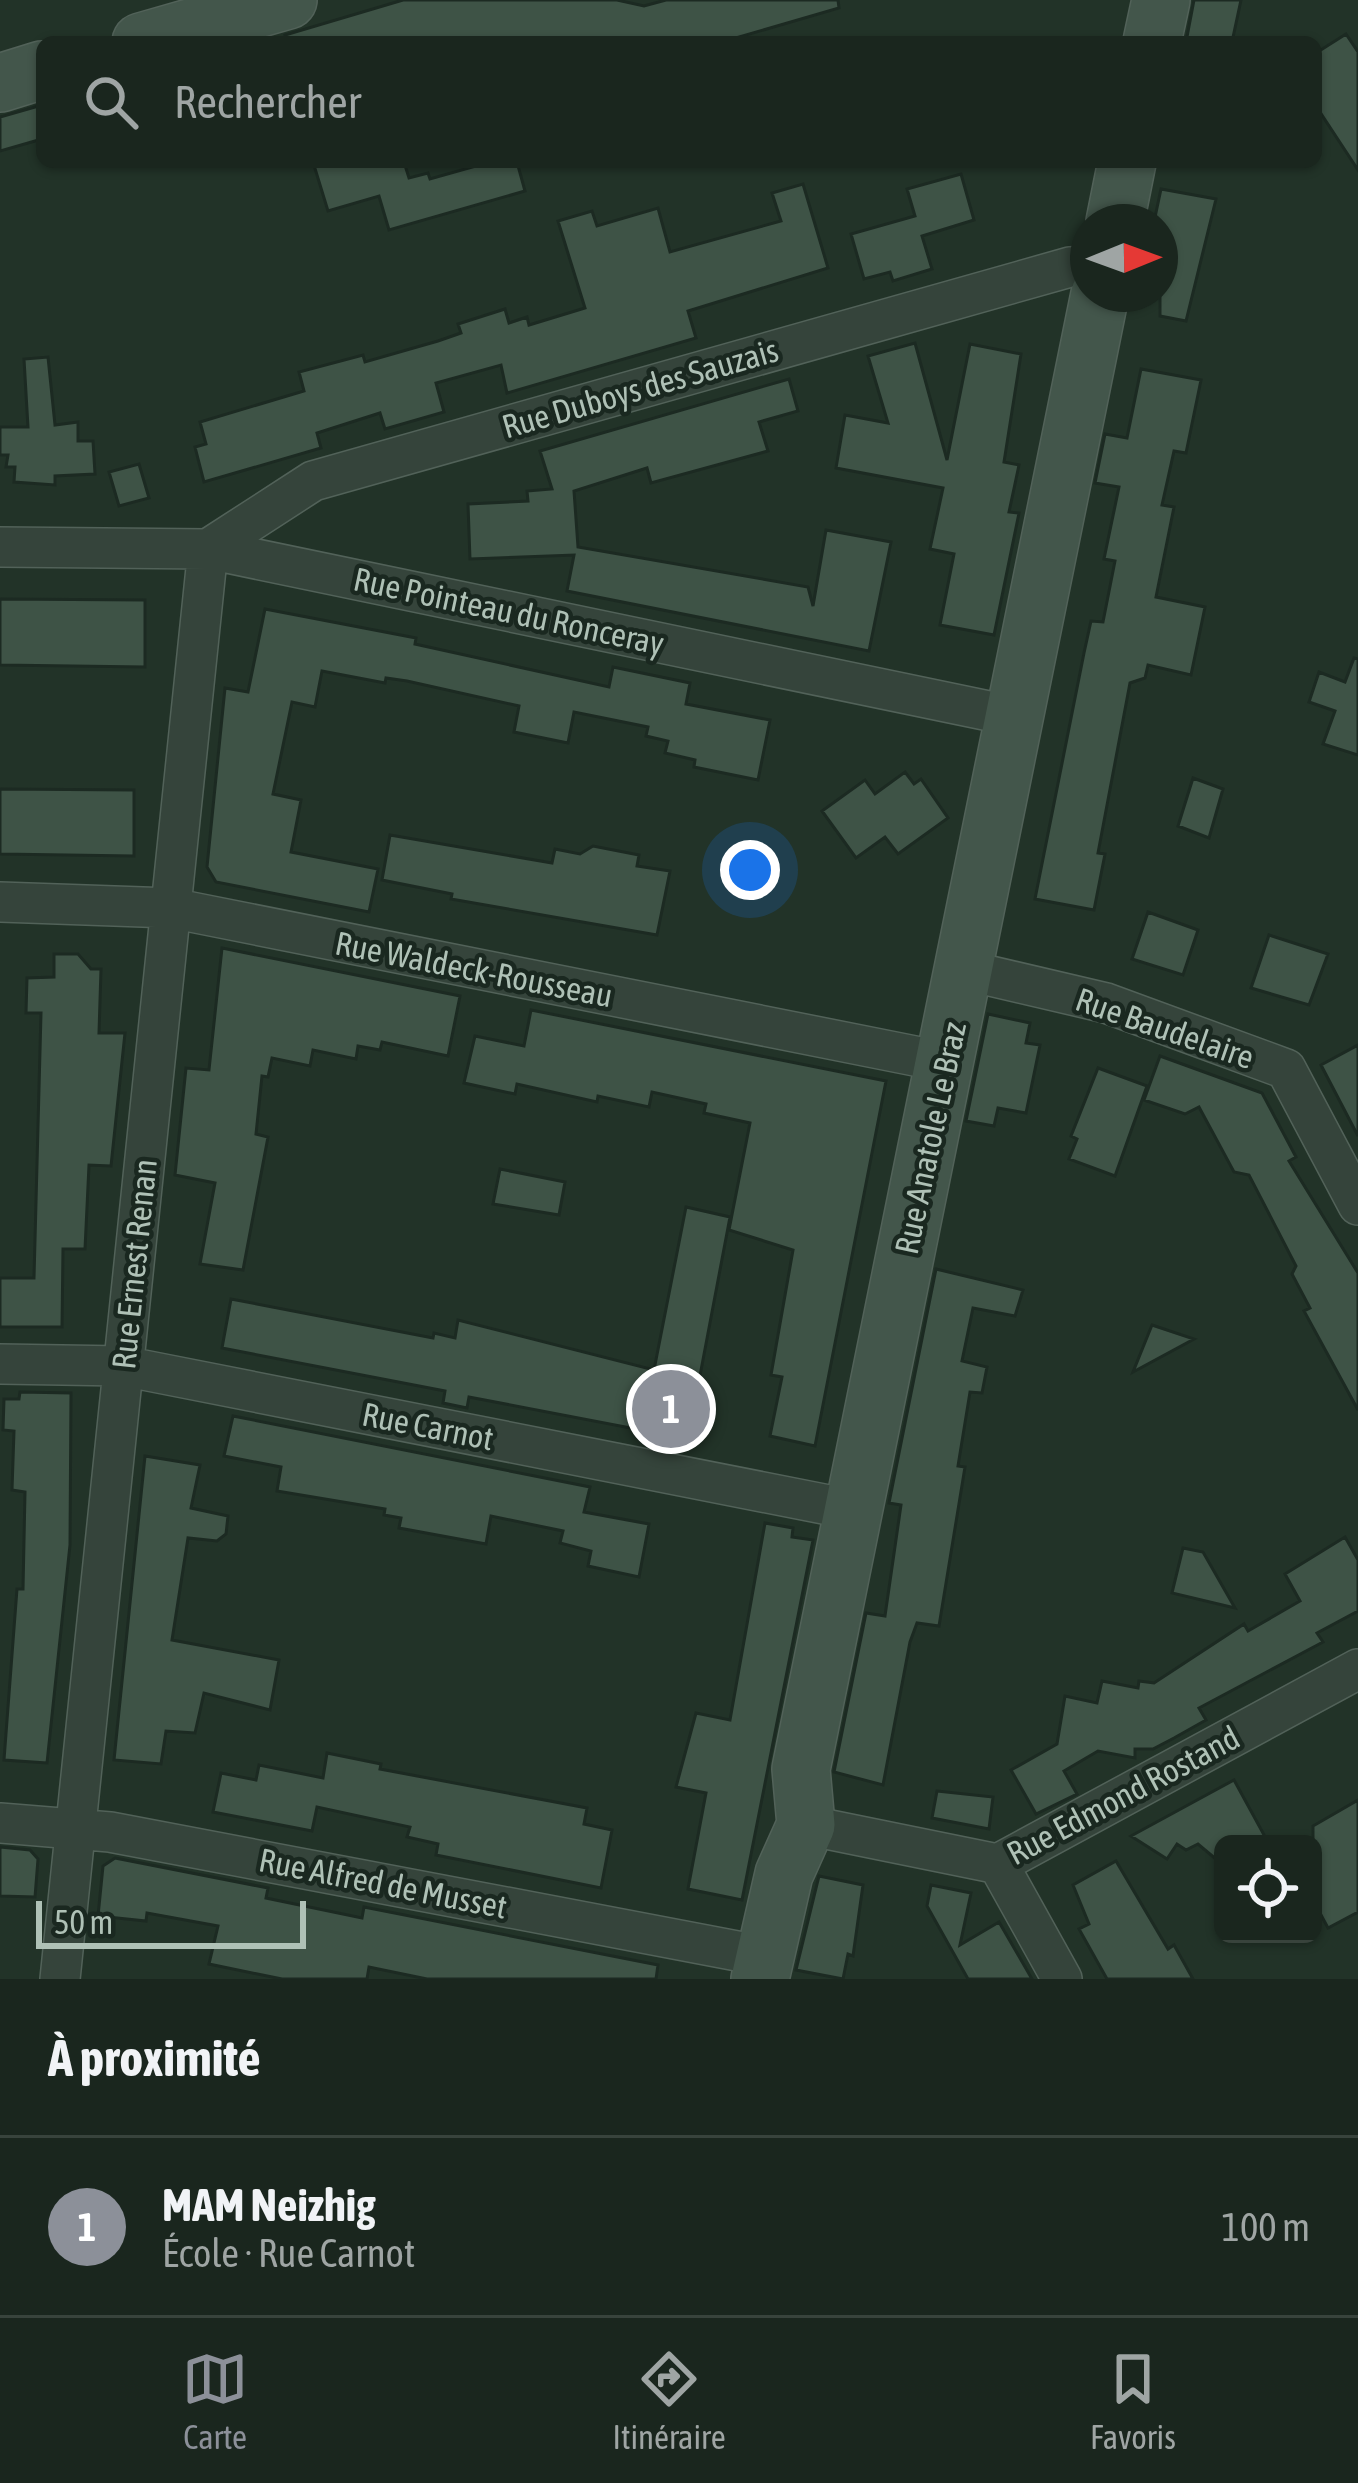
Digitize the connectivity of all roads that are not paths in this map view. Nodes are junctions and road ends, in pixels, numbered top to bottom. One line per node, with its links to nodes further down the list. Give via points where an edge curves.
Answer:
1 (288, 0): 3 (street)
2 (1161, 0): 4 (street)
3 (162, 36)
4 (1153, 36)
5 (36, 72): 6 (street)
6 (0, 82)
7 (1126, 168): 8 (street)
8 (1119, 204)
9 (1070, 267): 12 (street, Rue Duboys des Sauzais, via 313,481)
10 (1096, 312): 13 (street, Rue Anatole Le Braz)
11 (0, 547): 12 (street, Rue Pointeau du Ronceray)
12 (208, 549): 13 (street, Rue Pointeau du Ronceray); 15 (street, Rue Ernest Renan)
13 (1013, 716): 16 (street, Rue Anatole Le Braz)
14 (0, 902): 15 (street, Rue Waldeck-Rousseau)
15 (171, 908): 17 (street, Rue Waldeck-Rousseau); 20 (street, Rue Ernest Renan)
16 (964, 970): 17 (street, Rue Anatole Le Braz); 18 (street, Rue Baudelaire, via 1106,1003 1286,1069)
17 (945, 1062): 21 (street, Rue Anatole Le Braz)
18 (1358, 1205)
19 (0, 1364): 20 (street, Rue Carnot)
20 (123, 1366): 21 (street, Rue Carnot); 24 (street, Rue Ernest Renan)
21 (854, 1510): 25 (street, Rue Anatole Le Braz, via 801,1768)
22 (1358, 1669): 26 (street, Rue Edmond Rostand)
23 (0, 1823): 24 (street, Rue Alfred de Musset)
24 (76, 1826): 27 (street, Rue Alfred de Musset); 28 (street, Rue Ernest Renan)
25 (806, 1826): 26 (street, Rue Edmond Rostand); 27 (street, Rue Anatole Le Braz, via 784,1874)
26 (998, 1864): 29 (street)
27 (762, 1968)
28 (60, 1979)
29 (1062, 1979)

